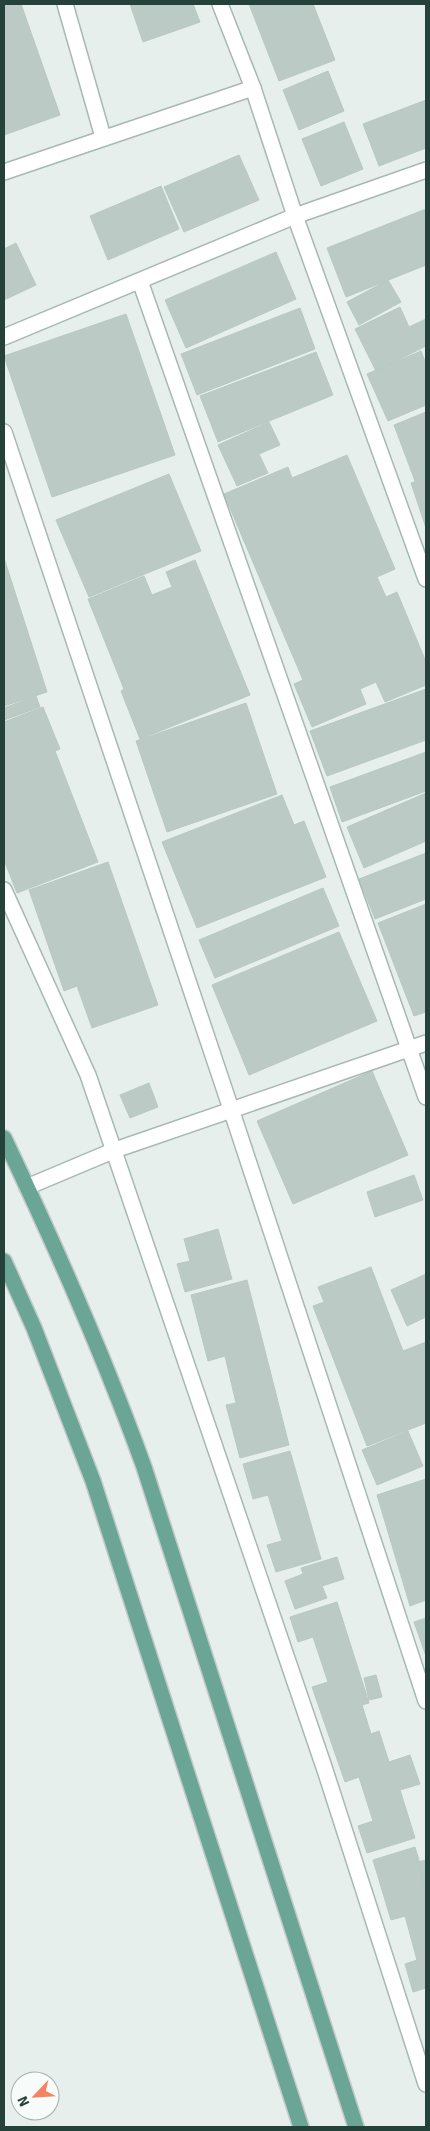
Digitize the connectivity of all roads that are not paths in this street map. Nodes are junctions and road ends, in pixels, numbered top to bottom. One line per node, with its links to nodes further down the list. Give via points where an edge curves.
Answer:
1 (65, 4): 4 (street)
2 (220, 4): 3 (street)
3 (253, 88): 4 (street); 7 (street)
4 (103, 137): 6 (street)
5 (426, 170): 7 (street)
6 (4, 172)
7 (295, 216): 8 (street); 11 (street)
8 (140, 281): 9 (street); 14 (street)
9 (4, 337)
10 (4, 432): 16 (street)
11 (426, 579)
12 (4, 890): 18 (street, via 88,1075)
13 (426, 1043): 14 (street)
14 (410, 1049): 15 (street); 16 (street)
15 (426, 1098)
16 (232, 1112): 18 (street); 21 (street)
17 (4, 1138): 19 (main road)
18 (115, 1150): 19 (street); 22 (street, via 325,1770)
19 (27, 1187): 24 (main road, via 85,1312 144,1467)
20 (4, 1261): 23 (main road, via 34,1328 93,1482)
21 (426, 1701)
22 (426, 2084)
23 (301, 2127)
24 (356, 2127)

